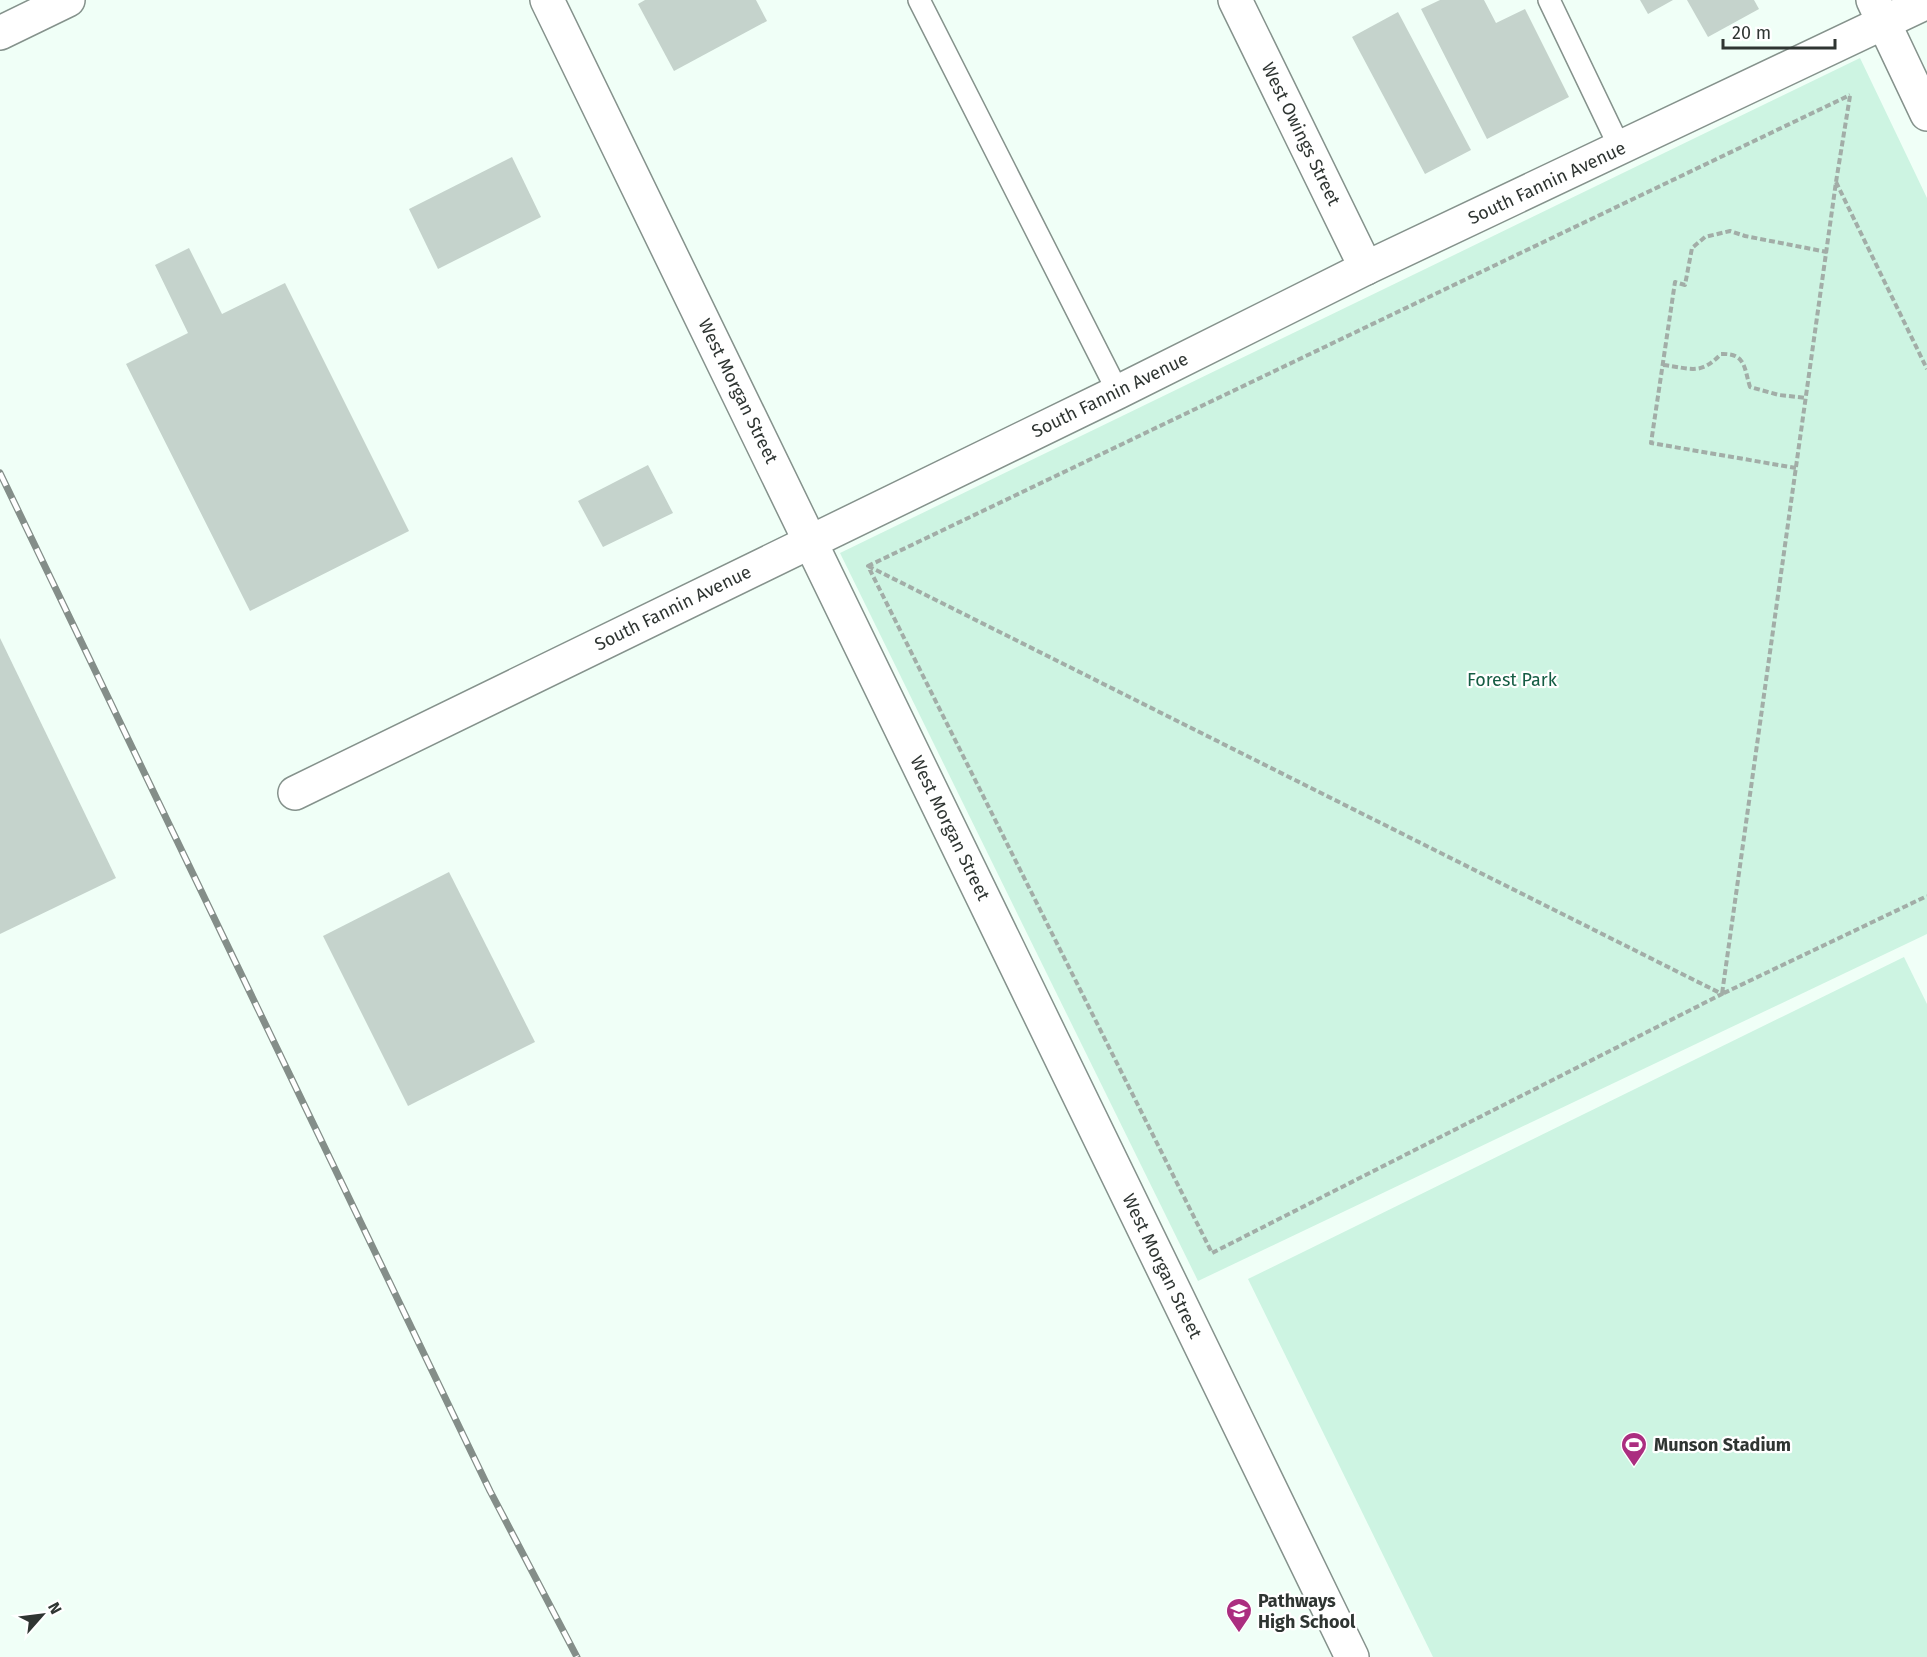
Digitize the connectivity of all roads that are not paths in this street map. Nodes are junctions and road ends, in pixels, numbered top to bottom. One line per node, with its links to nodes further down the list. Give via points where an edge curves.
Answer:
1 (68, 0): 8 (street)
2 (547, 0): 13 (street, West Morgan Street)
3 (919, 0): 12 (lane)
4 (1235, 0): 11 (street, West Owings Street)
5 (1549, 0): 10 (lane)
6 (1927, 2): 7 (street, South Fannin Avenue)
7 (1879, 11): 9 (street); 10 (street, South Fannin Avenue)
8 (0, 33)
9 (1927, 114)
10 (1620, 148): 11 (street, South Fannin Avenue)
11 (1366, 268): 12 (street, South Fannin Avenue)
12 (1118, 392): 13 (street, South Fannin Avenue)
13 (811, 541): 14 (street, South Fannin Avenue); 15 (street, West Morgan Street)
14 (295, 793)
15 (1352, 1657)

